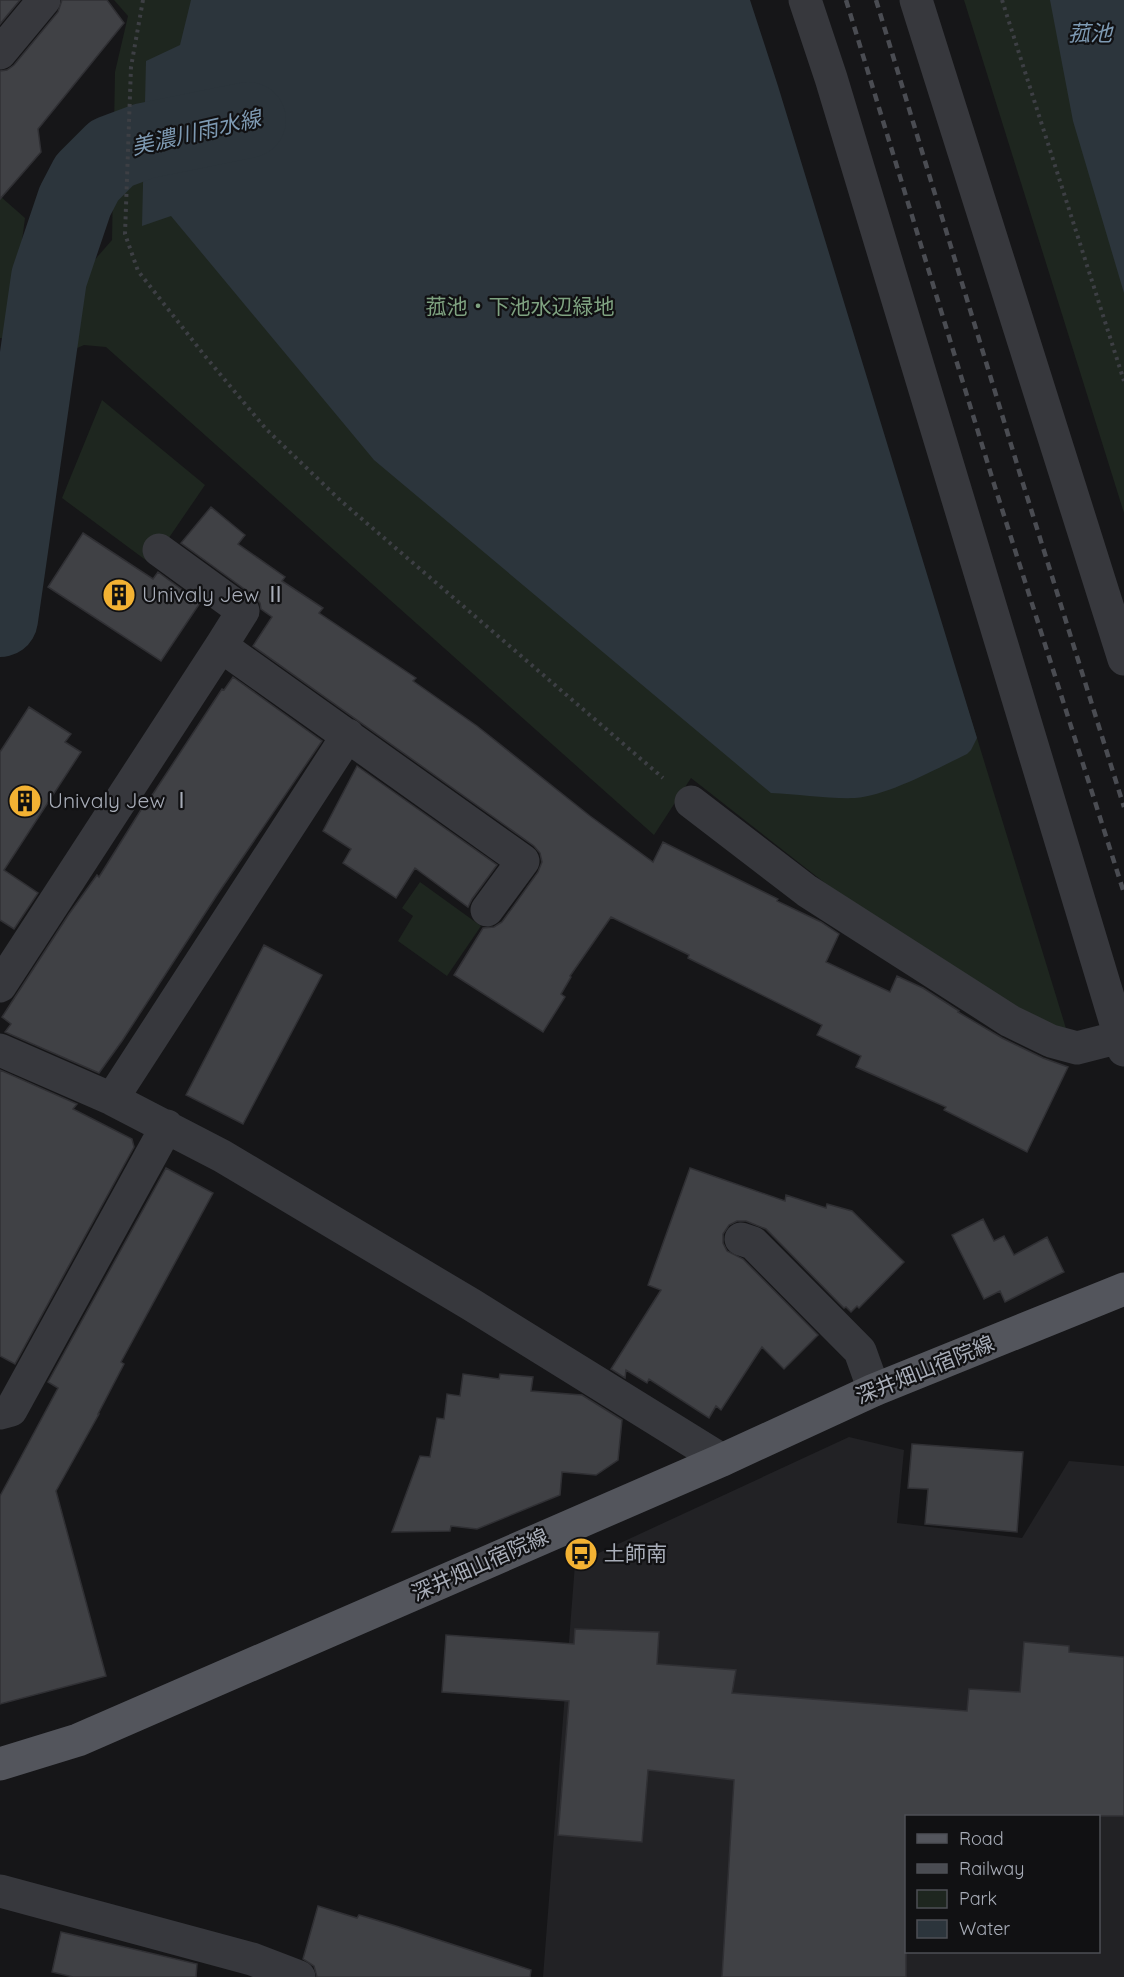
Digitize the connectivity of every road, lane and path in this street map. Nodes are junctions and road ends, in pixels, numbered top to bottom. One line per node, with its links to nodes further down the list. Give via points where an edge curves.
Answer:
1 (44, 0): 6 (street)
2 (143, 0): 12 (path, via 131,67 125,234 138,271 267,429 341,501)
3 (805, 0): 15 (street)
4 (916, 0): 10 (street)
5 (1002, 0): 7 (path)
6 (0, 53)
7 (1124, 381)
8 (159, 550): 9 (street, via 243,611)
9 (221, 646): 11 (street); 14 (street)
10 (1124, 659)
11 (348, 735): 13 (street, via 523,861); 17 (street)
12 (691, 802): 15 (street, via 807,891 1010,1020 1051,1041 1077,1048)
13 (487, 910)
14 (0, 986)
15 (1122, 1044)
16 (0, 1050): 17 (street)
17 (112, 1099): 18 (street)
18 (166, 1126): 22 (street); 23 (street, via 472,1305)
19 (741, 1239): 21 (street, via 753,1243 861,1351)
20 (1124, 1289): 21 (main road, 深井畑山宿院線)
21 (874, 1390): 23 (main road, 深井畑山宿院線)
22 (4, 1406)
23 (722, 1460): 24 (main road, 深井畑山宿院線, via 78,1740)
24 (0, 1764)
25 (0, 1891): 26 (street, via 252,1959)
26 (299, 1977)

